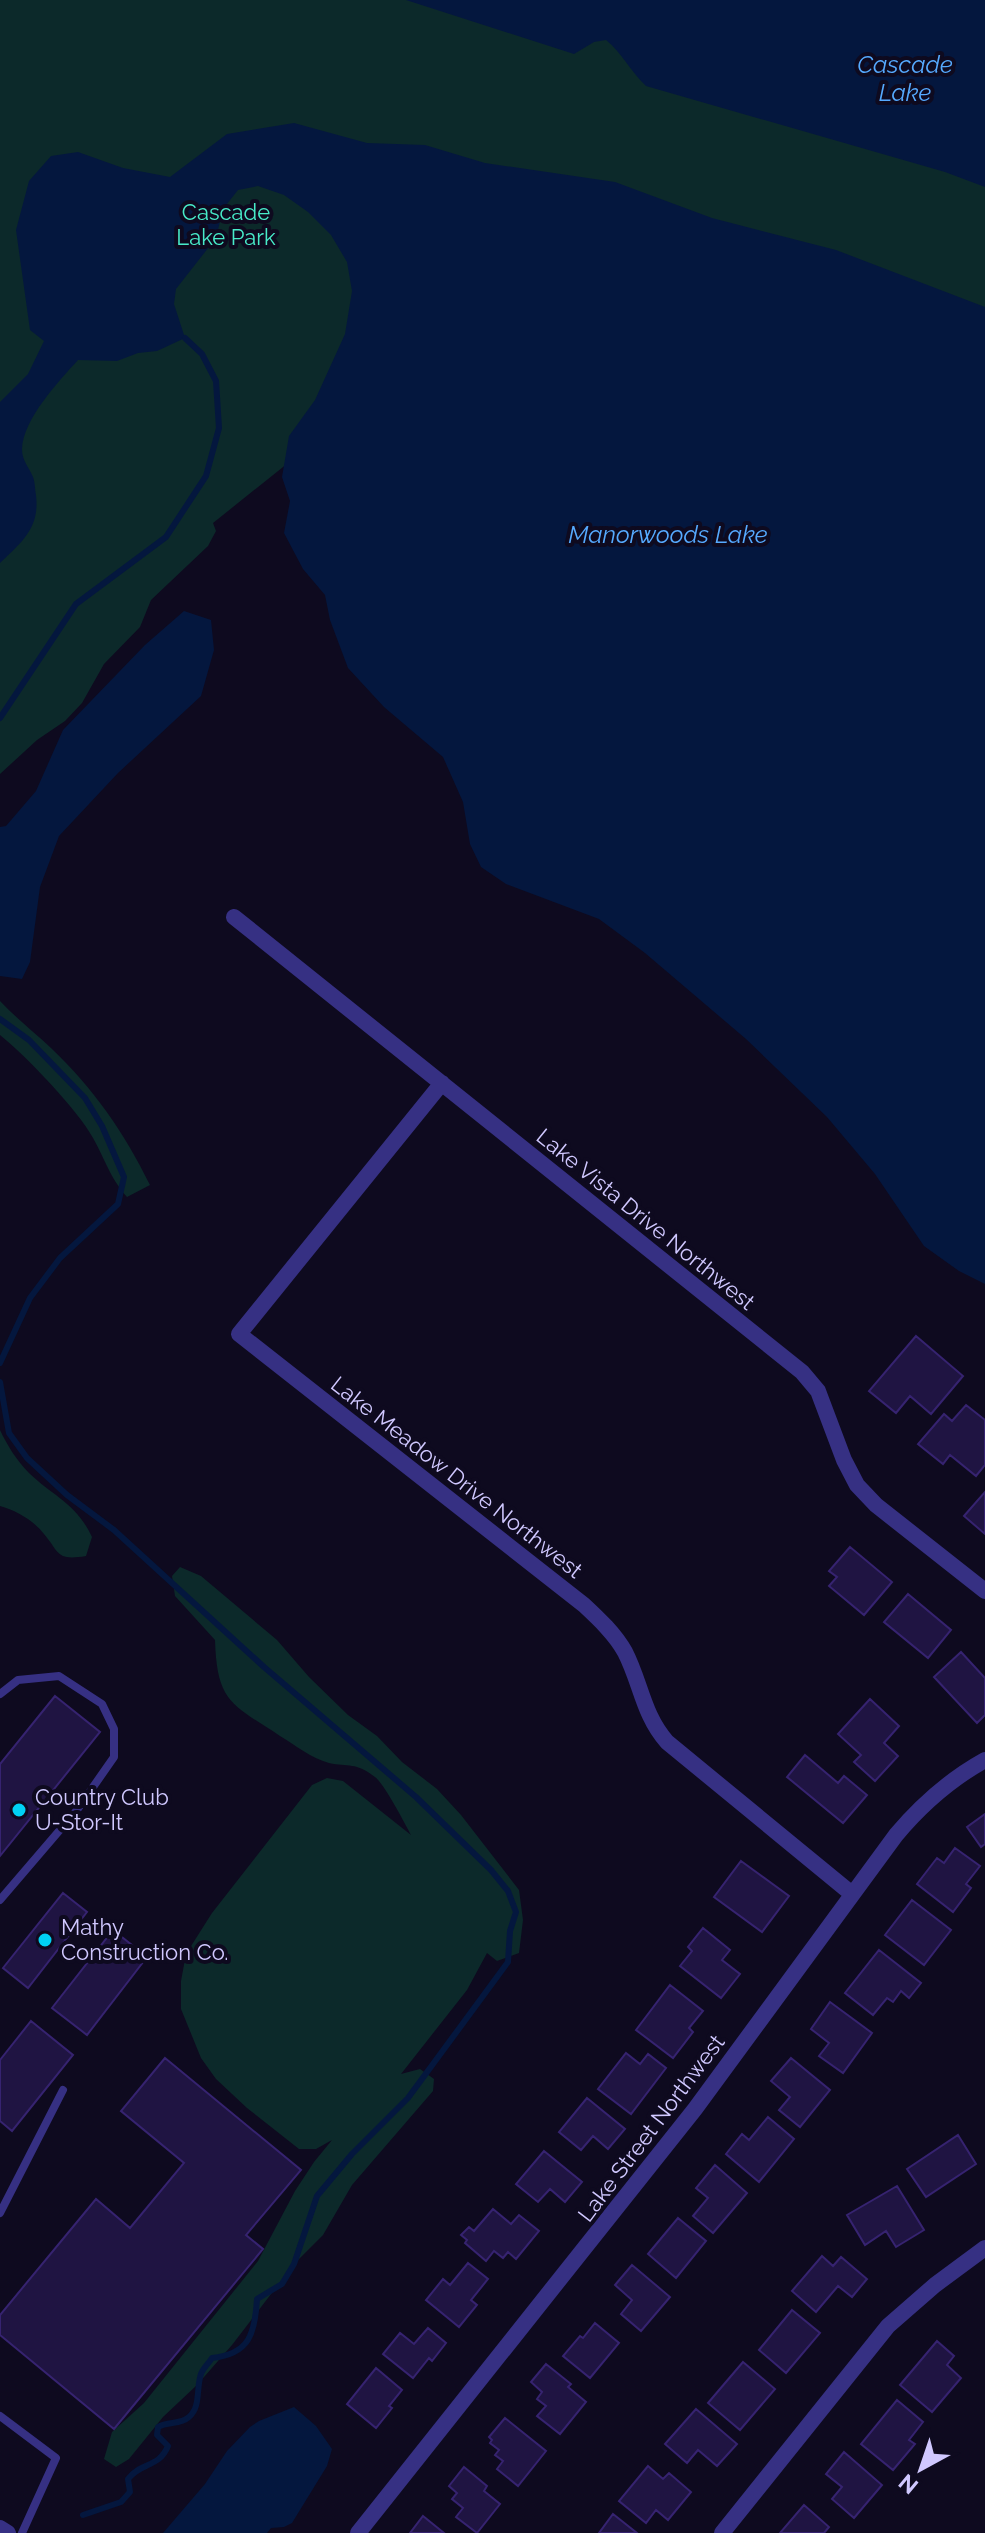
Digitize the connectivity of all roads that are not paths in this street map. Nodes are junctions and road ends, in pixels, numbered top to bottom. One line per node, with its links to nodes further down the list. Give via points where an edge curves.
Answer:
1 (234, 917): 2 (street, Lake Vista Drive Northwest)
2 (442, 1083): 3 (street, Lake Vista Drive Northwest, via 802,1372 818,1391 857,1485); 6 (street, Lake Meadow Drive Northwest, via 239,1334 584,1605 625,1653 647,1713 667,1742)
3 (985, 1591)
4 (0, 1694): 7 (lane, via 18,1680 59,1676 102,1704 114,1729 114,1757 77,1810)
5 (985, 1760): 6 (street, Lake Street Northwest, via 916,1810)
6 (852, 1894): 15 (street, Lake Street Northwest, via 686,2121)
7 (0, 1900)
8 (63, 2090): 9 (lane)
9 (0, 2213)
10 (985, 2248): 16 (street, via 888,2326)
11 (0, 2416): 14 (lane, via 56,2458)
12 (0, 2528): 13 (street)
13 (8, 2533)
14 (22, 2533)
15 (358, 2533)
16 (722, 2533)

